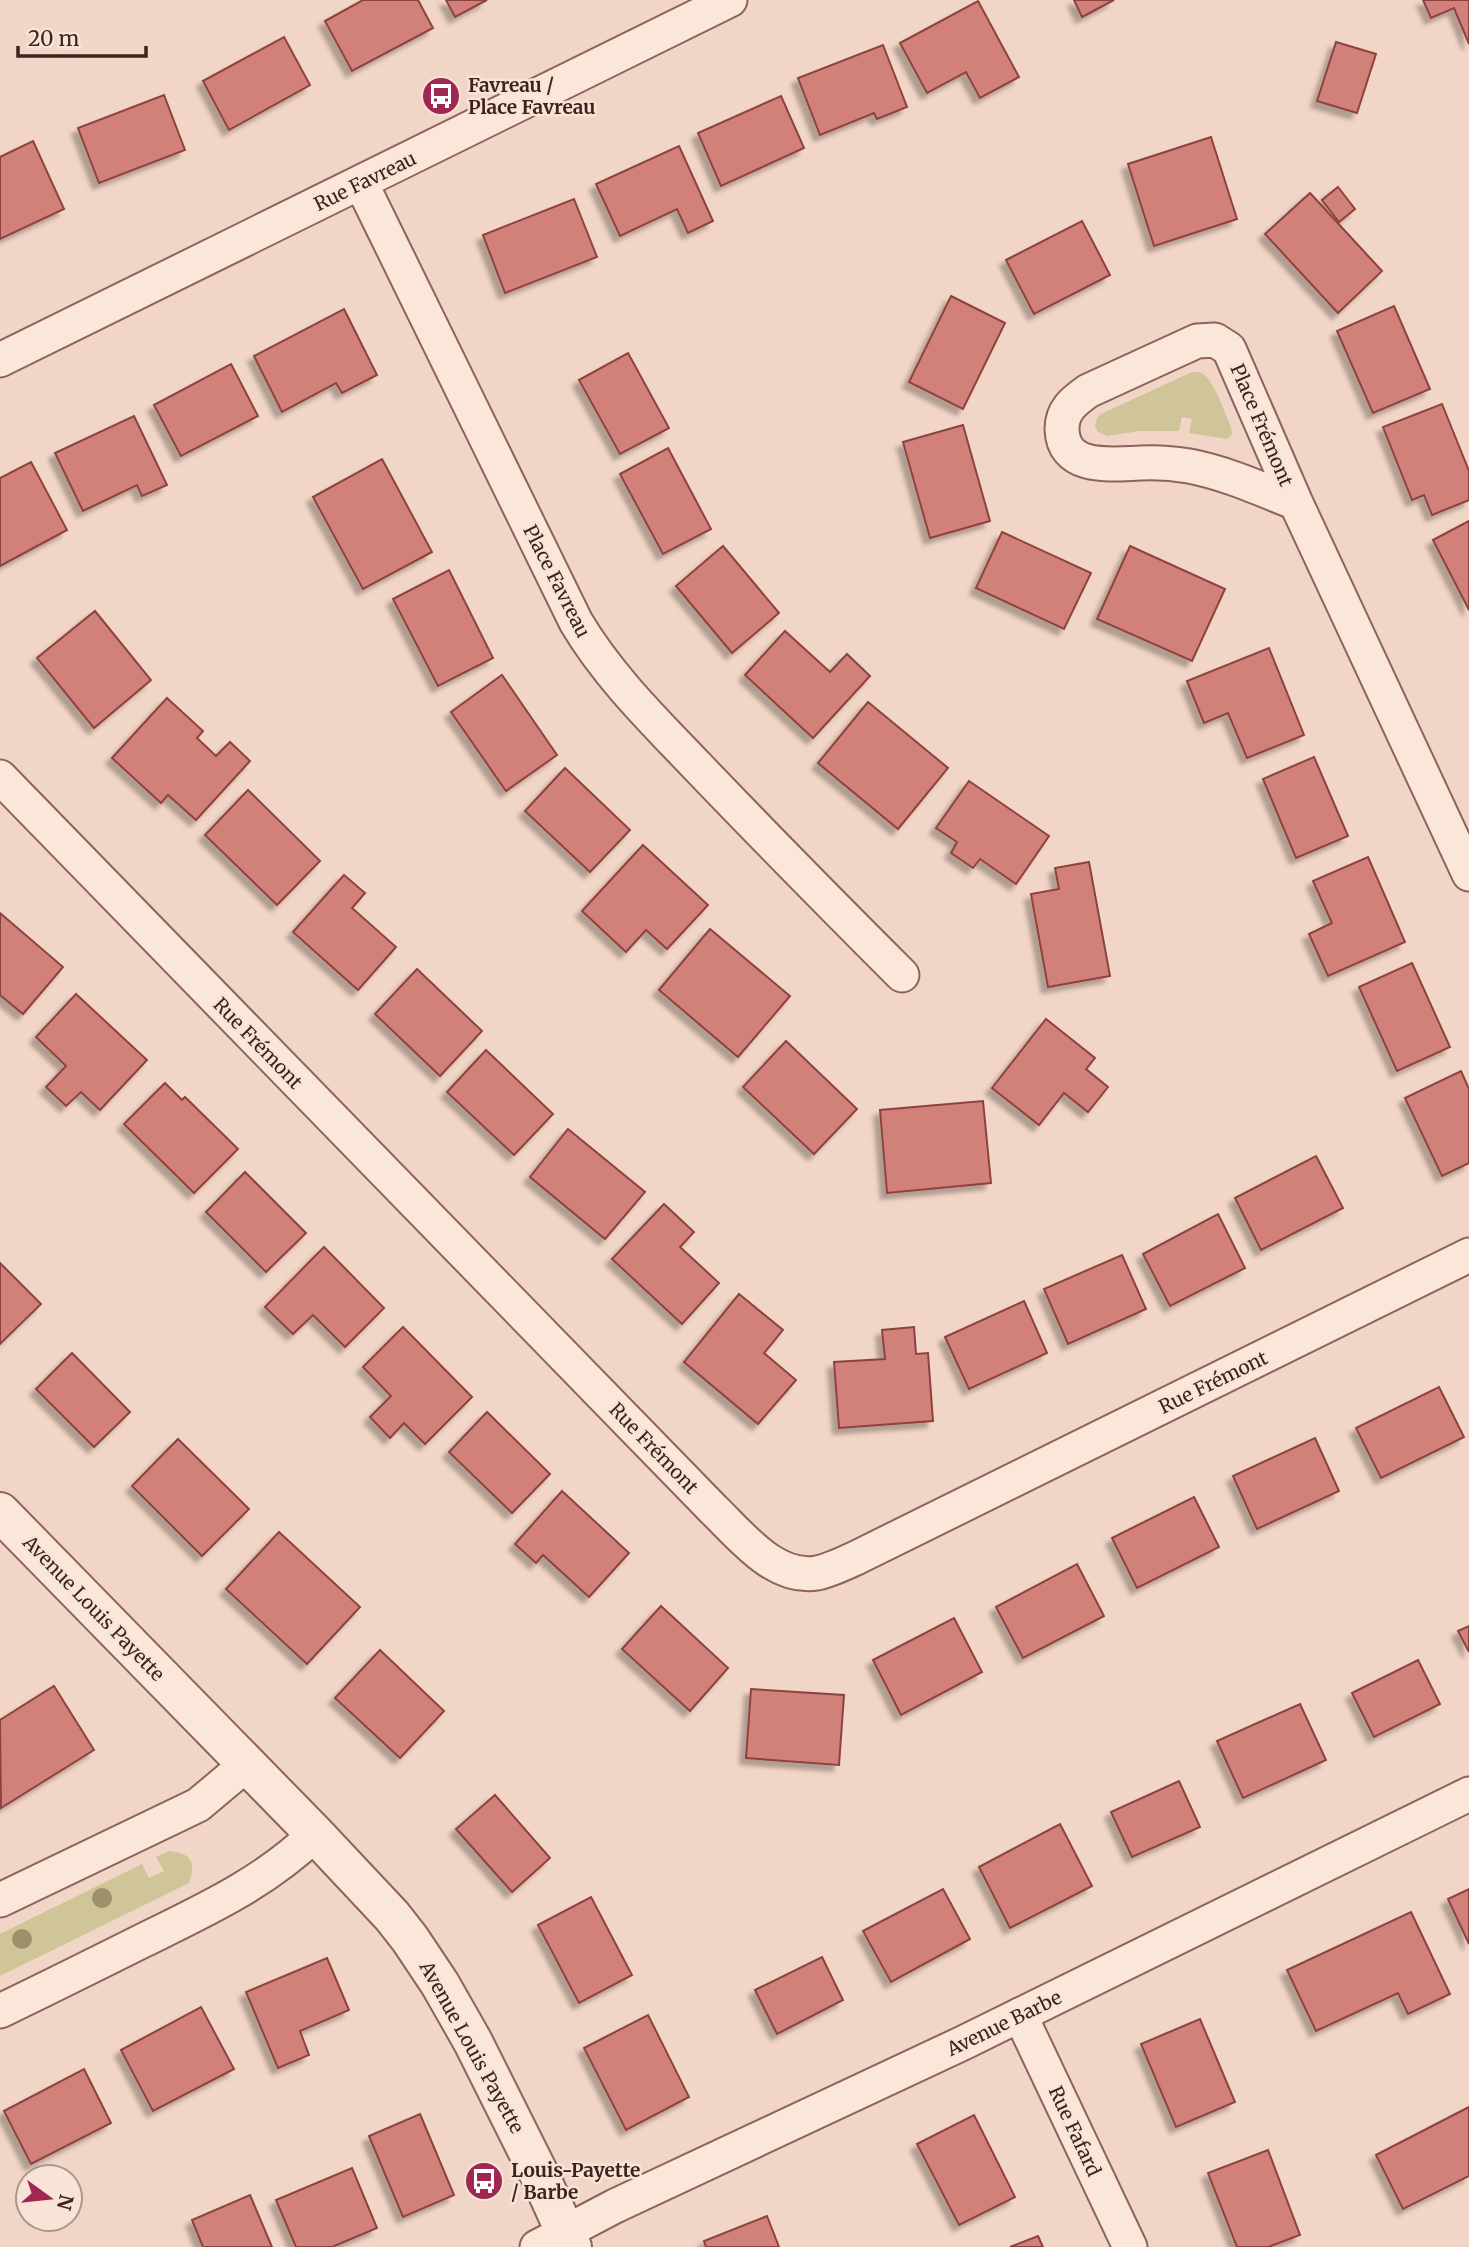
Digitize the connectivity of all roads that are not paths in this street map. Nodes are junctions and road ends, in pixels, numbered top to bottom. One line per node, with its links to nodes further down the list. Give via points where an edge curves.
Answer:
1 (730, 0): 2 (street, Rue Favreau)
2 (361, 183): 3 (street, Rue Favreau); 7 (street, Place Favreau, via 590,646 627,692 764,837)
3 (0, 360)
4 (1296, 503): 4 (street, Place Frémont, via 1233,357 1215,340 1196,341 1088,391 1066,410 1062,433 1067,446 1089,463 1189,466); 6 (street, Place Frémont)
5 (0, 777): 8 (street, Rue Frémont, via 715,1510 768,1560 792,1572 818,1573 858,1557)
6 (1469, 874)
7 (902, 975)
8 (1469, 1255)
9 (0, 1512): 10 (street, Avenue Louis Payette)
10 (247, 1764): 12 (street, Avenue Louis Payette); 13 (street, via 198,1805)
11 (1469, 1794): 15 (street, Avenue Barbe)
12 (316, 1834): 14 (street, via 280,1866 242,1890); 16 (street, Avenue Louis Payette, via 392,1916 455,2007 489,2073)
13 (0, 1900)
14 (0, 2011)
15 (1020, 2015): 16 (street, Avenue Barbe, via 615,2206); 17 (street, Rue Fafard)
16 (558, 2242)
17 (1130, 2247)

